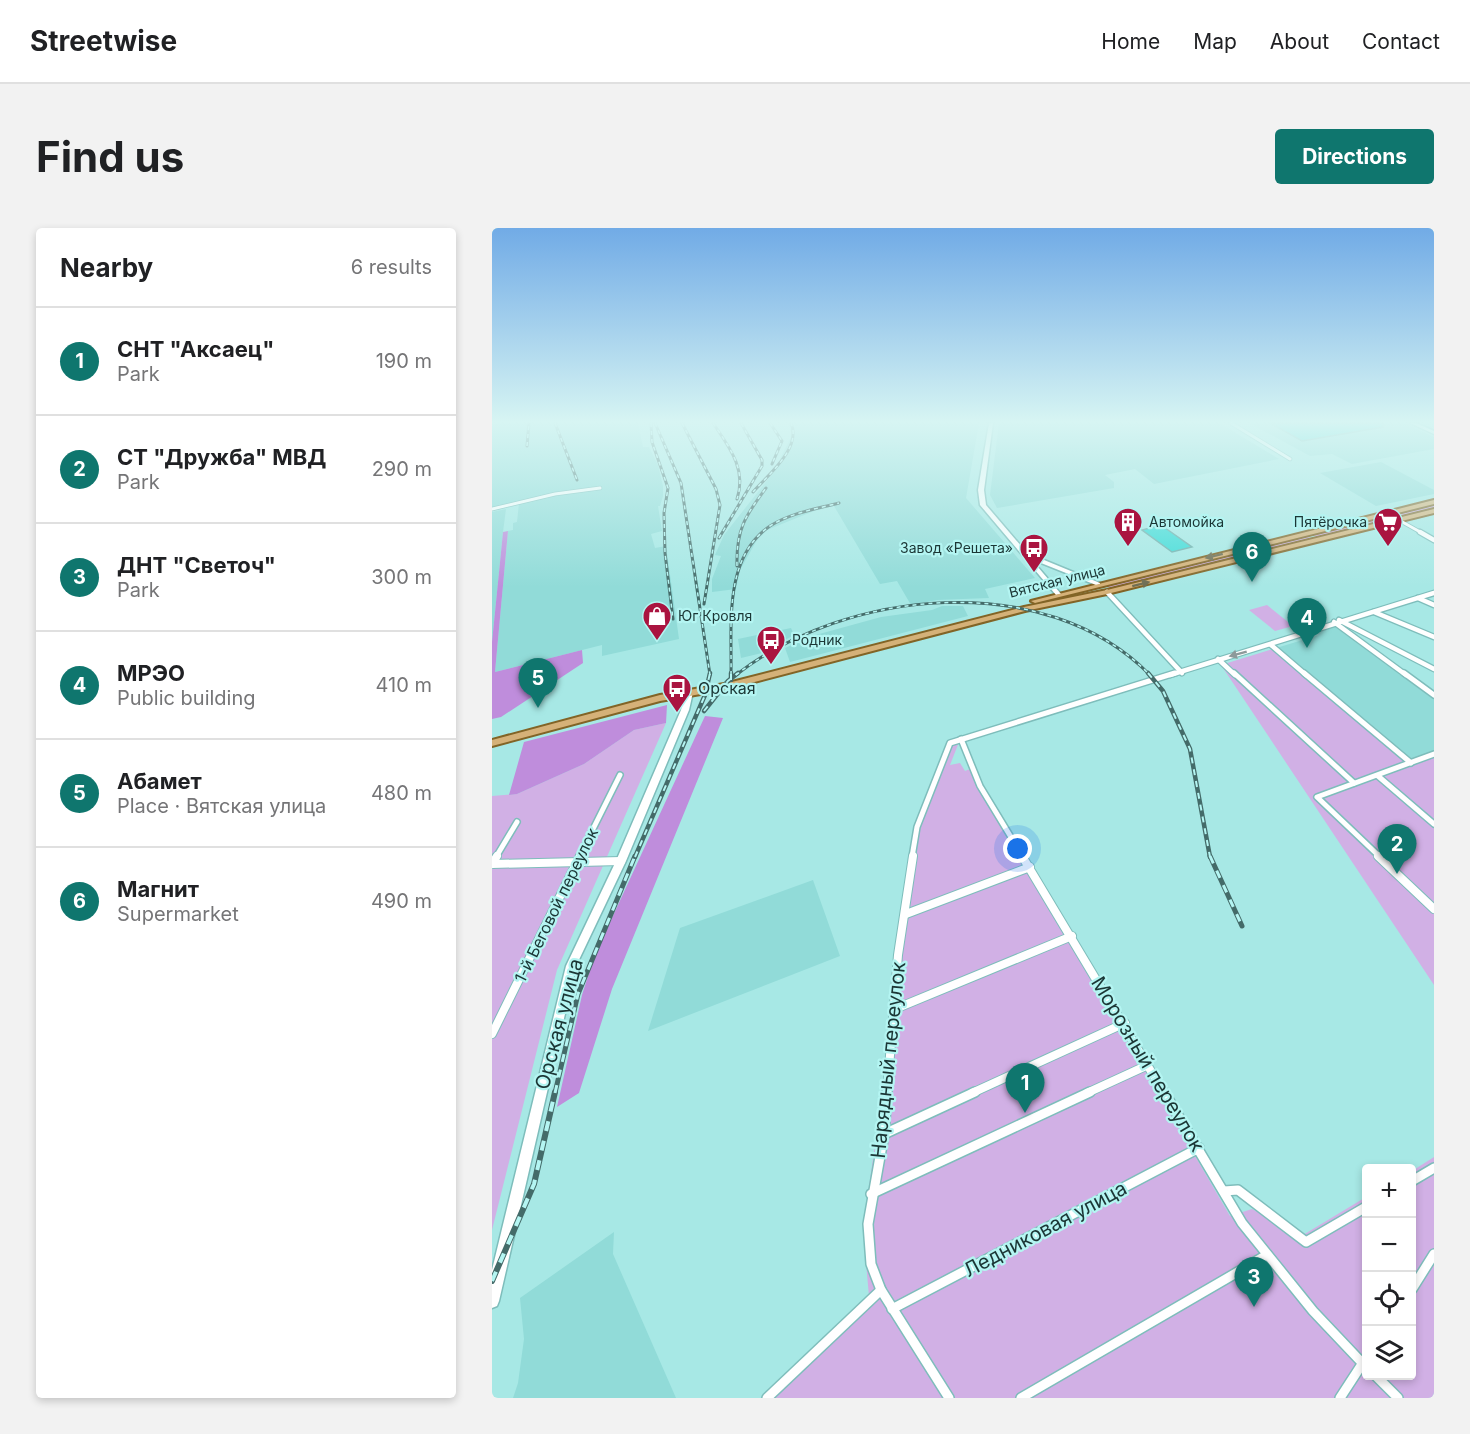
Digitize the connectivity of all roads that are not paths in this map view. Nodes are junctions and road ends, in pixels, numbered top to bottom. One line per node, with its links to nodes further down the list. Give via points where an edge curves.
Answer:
1 (983, 478): 10 (main road, via 982,505)
2 (600, 488): 4 (street)
3 (1434, 502): 7 (main road, Вятская улица)
4 (492, 509)
5 (1434, 511): 6 (main road, Вятская улица)
6 (1396, 519): 8 (main road, Вятская улица); 9 (street)
7 (1306, 532): 8 (main road); 12 (main road, Вятская улица, one-way to 12)
8 (1317, 539): 14 (main road, Вятская улица, one-way to 8)
9 (1434, 540)
10 (1023, 552): 11 (main road); 16 (main road)
11 (1076, 577): 12 (main road); 13 (main road)
12 (1098, 584): 13 (main road, Вятская улица); 14 (main road)
13 (1078, 589): 16 (main road, Вятская улица); 18 (main road)
14 (1107, 592): 18 (main road, Вятская улица); 26 (street)
15 (1434, 593): 17 (street)
16 (1061, 598): 18 (main road, Вятская улица); 27 (main road, Вятская улица)
17 (1417, 598): 19 (street); 20 (street)
18 (1077, 599)
19 (1434, 605)
20 (1373, 611): 21 (street); 22 (street)
21 (1337, 621): 23 (street); 25 (street); 28 (street)
22 (1434, 637)
23 (1270, 645): 24 (street, one-way to 24); 32 (street)
24 (1218, 659): 26 (street); 35 (street)
25 (1434, 669)
26 (1182, 673): 29 (street)
27 (689, 692): 30 (main road, Вятская улица); 38 (main road, Орская улица, via 685,710)
28 (1434, 695)
29 (961, 739): 41 (street, Морозный переулок, via 980,786); 43 (street, Нарядный переулок, via 950,743 917,827)
30 (492, 743)
31 (1433, 754): 32 (street)
32 (1411, 762): 34 (street)
33 (620, 775): 39 (street, 1-й Беговой переулок)
34 (1378, 776): 35 (street); 37 (street)
35 (1354, 783): 42 (street, via 1317,797)
36 (517, 822): 40 (street)
37 (1434, 824)
38 (621, 861): 39 (street); 58 (main road, Орская улица, via 571,966)
39 (577, 863): 40 (street); 47 (street, 1-й Беговой переулок)
40 (492, 864)
41 (1030, 867): 43 (street); 44 (street, Морозный переулок)
42 (1434, 909)
43 (906, 914): 45 (street, Нарядный переулок, via 898,955)
44 (1072, 936): 45 (street); 46 (street, Морозный переулок)
45 (895, 1009): 49 (street, Нарядный переулок)
46 (1125, 1023): 48 (street, Морозный переулок); 49 (street)
47 (492, 1034)
48 (1148, 1065): 50 (street, Морозный переулок); 54 (street)
49 (884, 1134): 54 (street, Нарядный переулок)
50 (1199, 1148): 53 (street, Морозный переулок); 62 (street, Ледниковая улица)
51 (1434, 1168): 52 (street)
52 (1416, 1179)
53 (1224, 1191): 55 (street, via 1238,1190 1306,1242); 57 (street, Морозный переулок)
54 (872, 1194): 60 (street, Нарядный переулок, via 867,1224 871,1264)
55 (1362, 1209)
56 (1434, 1254): 59 (street)
57 (1267, 1255): 63 (street, Морозный переулок, via 1313,1311); 68 (street)
58 (495, 1276): 61 (main road, Орская улица)
59 (1416, 1283)
60 (881, 1290): 62 (street, Нарядный переулок); 66 (street)
61 (492, 1301)
62 (892, 1309): 67 (street, Нарядный переулок)
63 (1362, 1360)
64 (1362, 1367): 69 (street)
65 (1380, 1380): 70 (street)
66 (767, 1398)
67 (949, 1398)
68 (1021, 1398)
69 (1340, 1398)
70 (1398, 1398)

